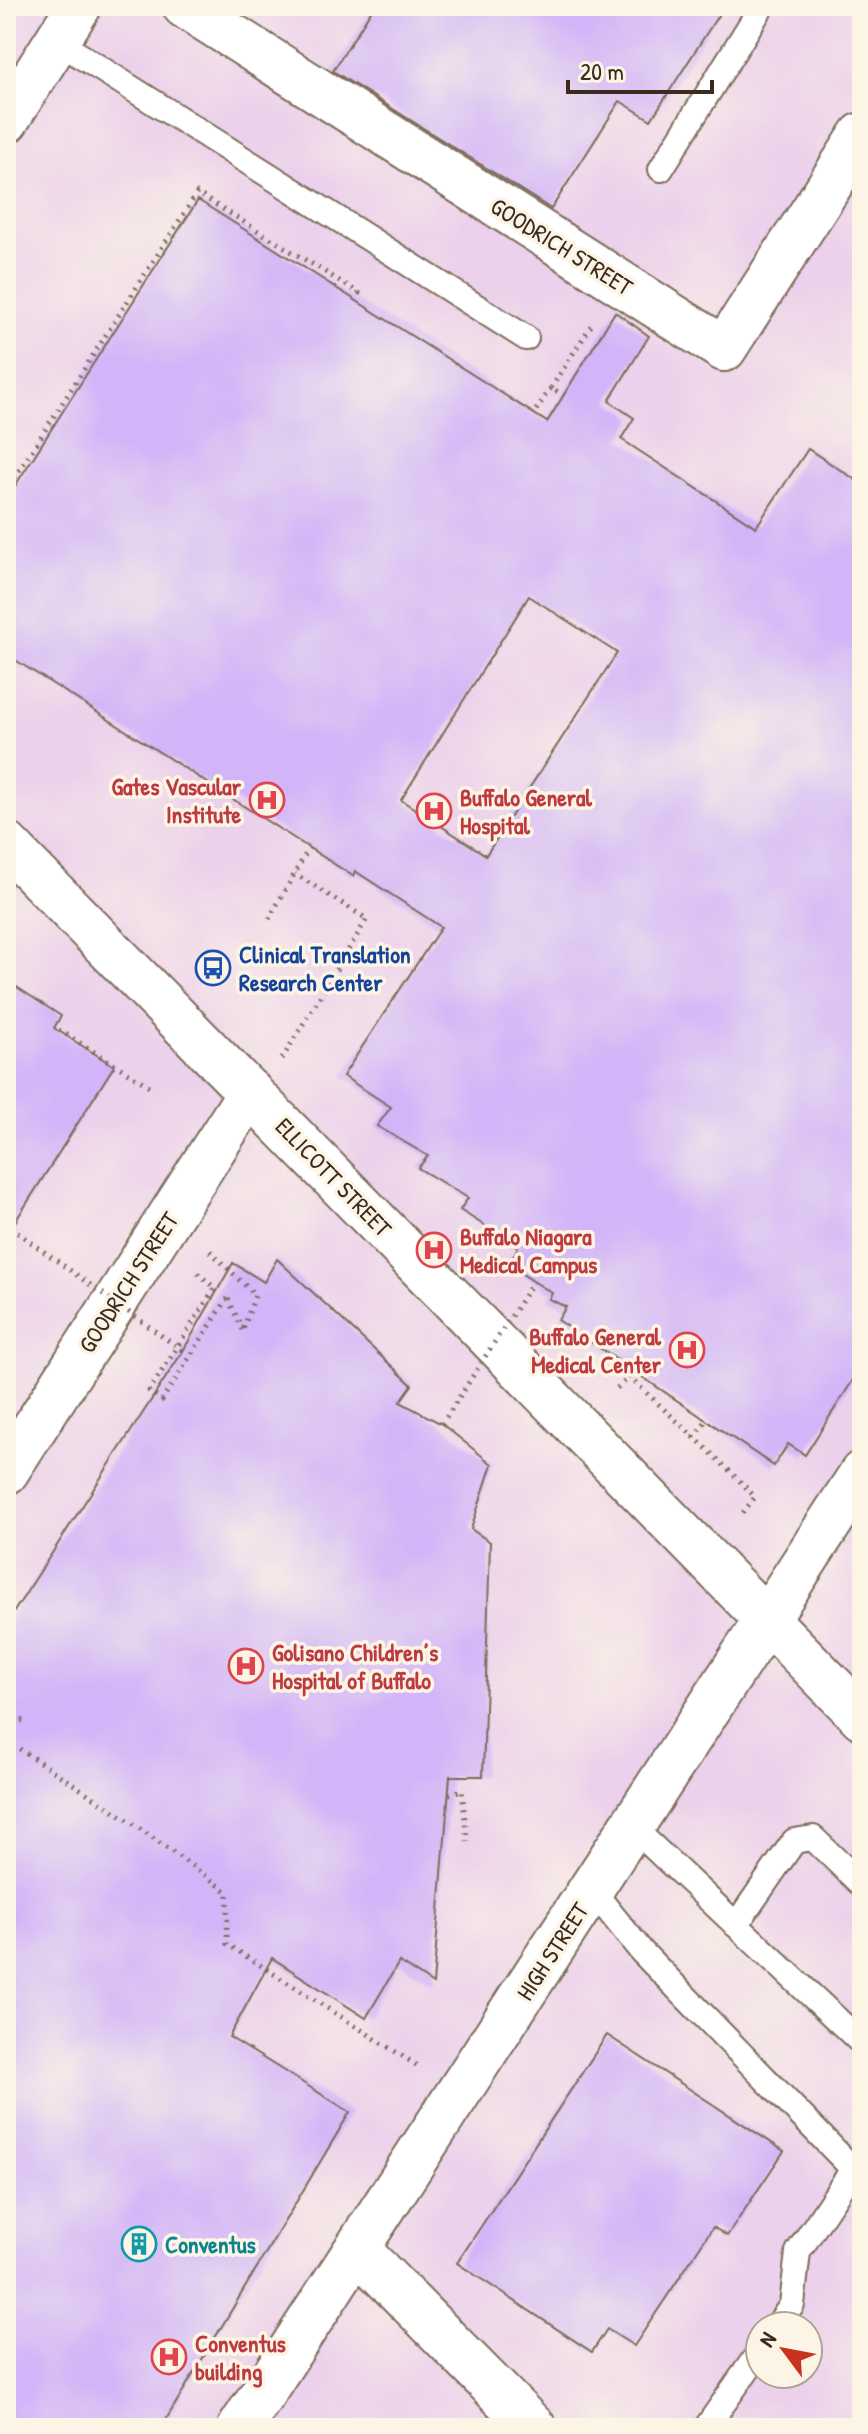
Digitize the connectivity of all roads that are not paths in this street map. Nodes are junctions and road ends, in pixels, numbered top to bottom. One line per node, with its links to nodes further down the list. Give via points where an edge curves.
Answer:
1 (185, 6): 5 (street, GOODRICH STREET, via 724,349)
2 (762, 6): 6 (lane)
3 (68, 23): 4 (street); 7 (lane)
4 (6, 121)
5 (862, 135)
6 (661, 169)
7 (526, 338)
8 (6, 844): 9 (street, ELLICOTT STREET)
9 (264, 1080): 10 (street, GOODRICH STREET); 12 (street, ELLICOTT STREET)
10 (6, 1472)
11 (862, 1473): 12 (street, HIGH STREET)
12 (767, 1620): 13 (street, ELLICOTT STREET); 14 (street, HIGH STREET)
13 (862, 1717)
14 (632, 1827): 16 (street, HIGH STREET); 17 (lane)
15 (862, 1885): 17 (lane, via 813,1838 794,1841)
16 (592, 1890): 19 (lane, via 642,1952); 20 (street, HIGH STREET)
17 (736, 1925): 18 (lane)
18 (862, 2043)
19 (858, 2170): 21 (lane, via 798,2252)
20 (357, 2249): 23 (street, HIGH STREET); 24 (street)
21 (788, 2310)
22 (744, 2374): 25 (lane)
23 (240, 2428)
24 (534, 2428)
25 (706, 2428)

